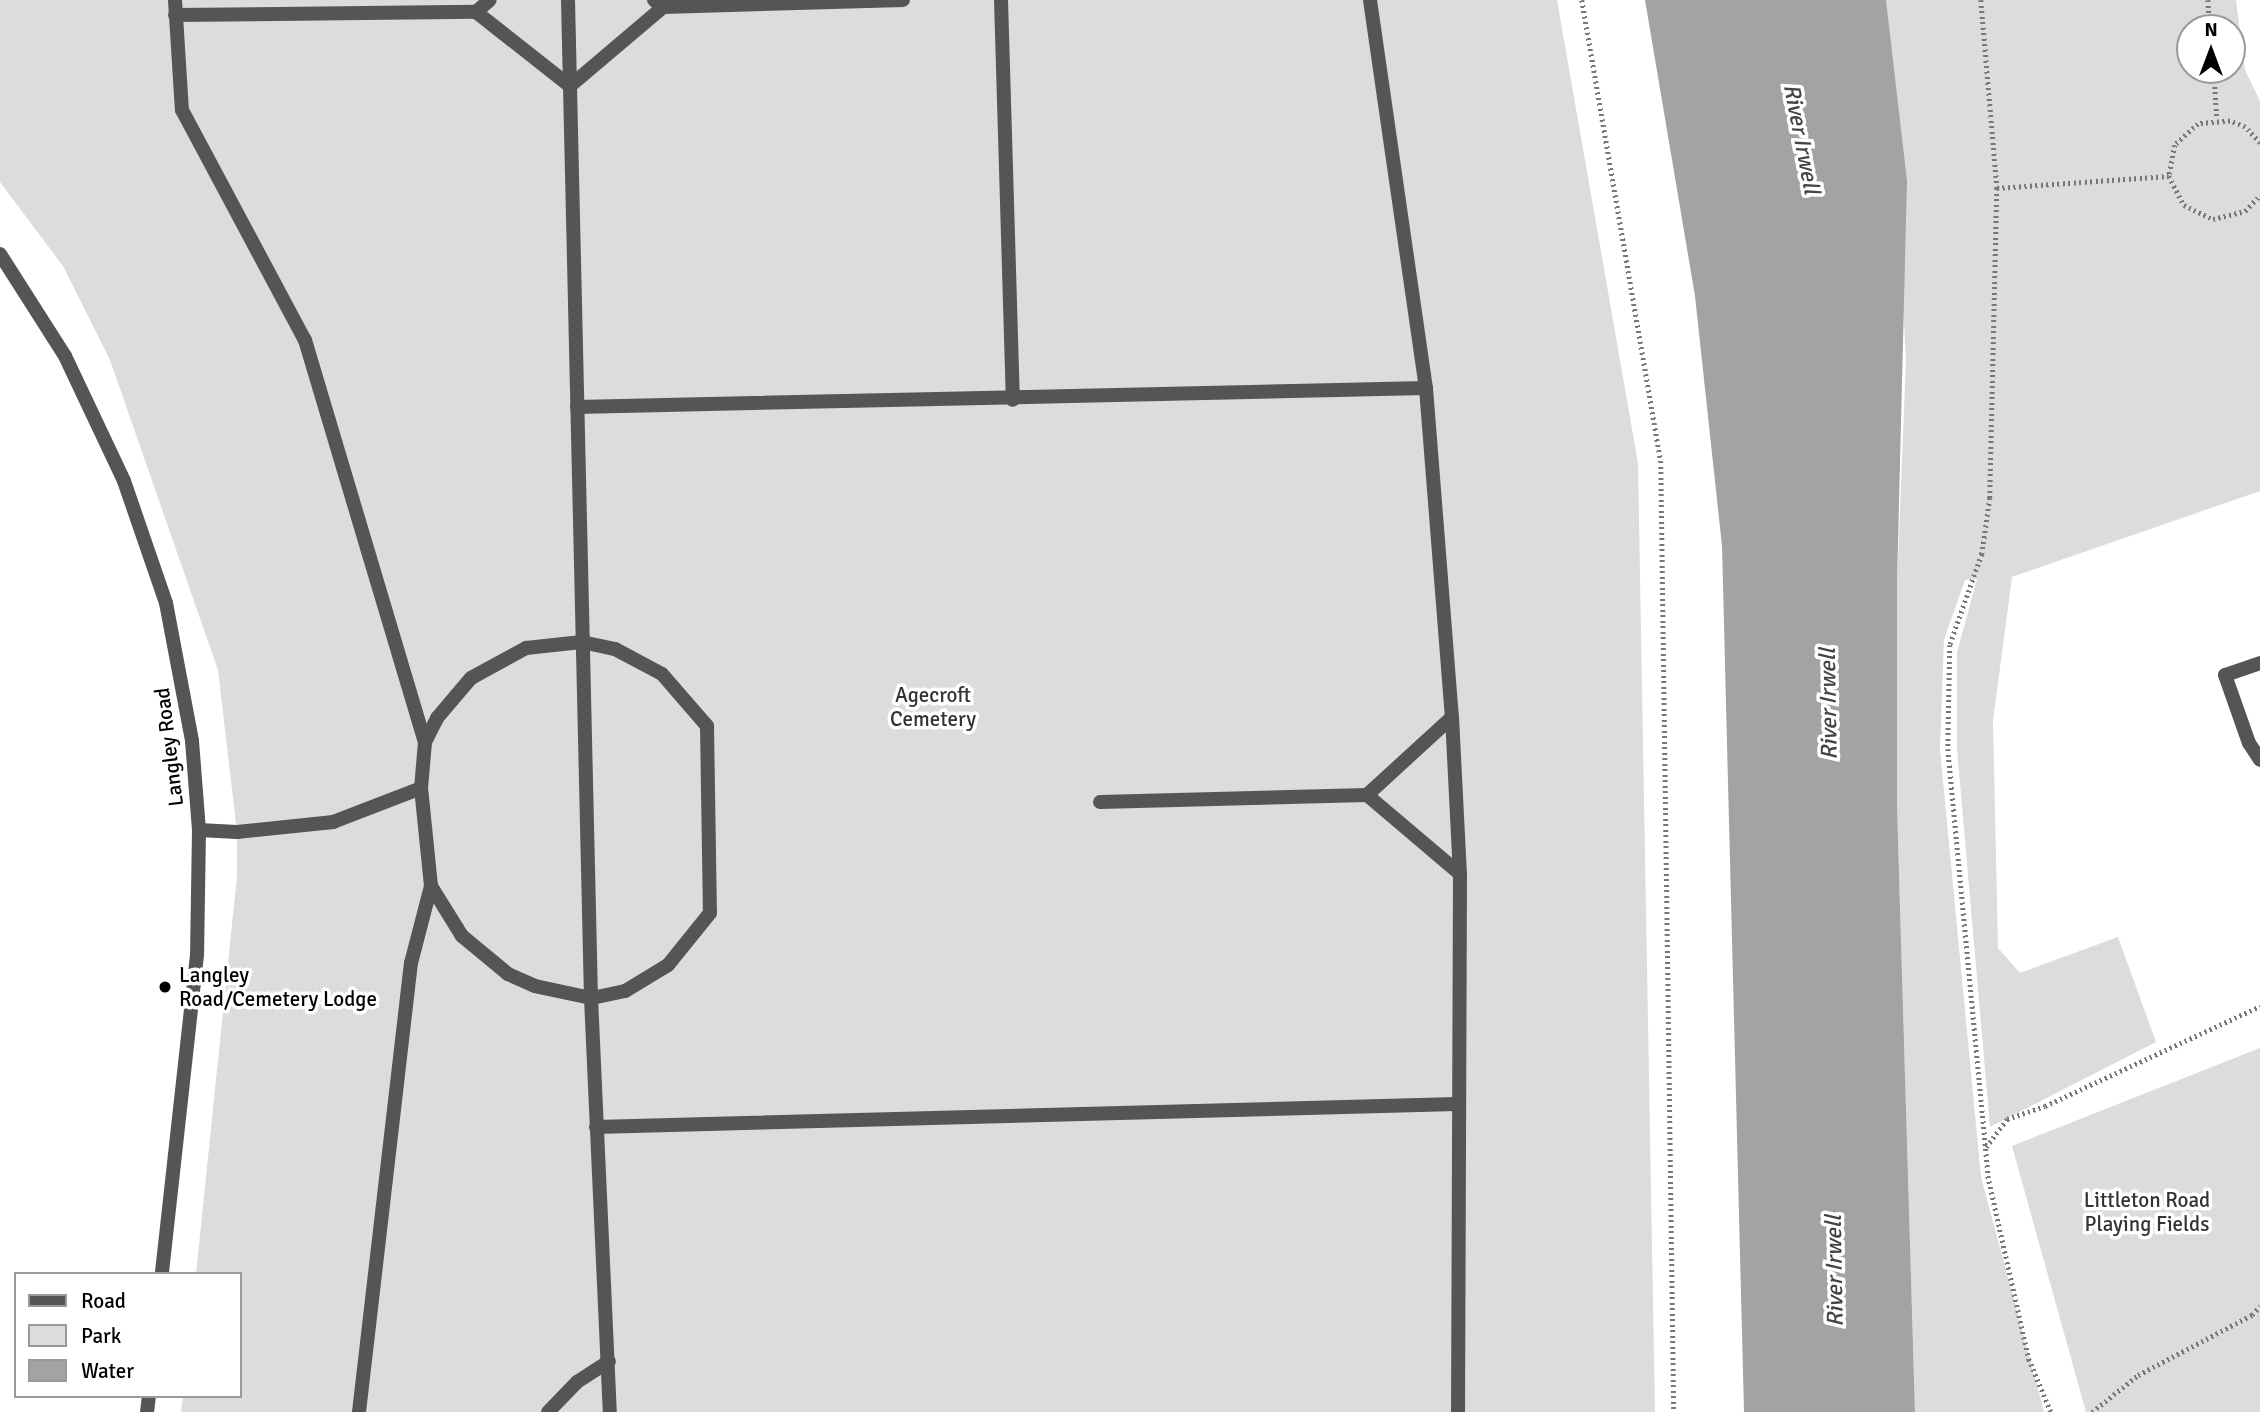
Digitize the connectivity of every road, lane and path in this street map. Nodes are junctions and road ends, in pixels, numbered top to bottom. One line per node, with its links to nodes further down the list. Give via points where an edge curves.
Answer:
1 (489, 0): 10 (street)
2 (568, 0): 12 (street)
3 (903, 0): 8 (street)
4 (1001, 0): 20 (street)
5 (1370, 0): 19 (street)
6 (1582, 0): 45 (path, via 1661,461)
7 (1981, 0): 16 (path)
8 (659, 3): 12 (street)
9 (175, 8): 10 (street); 25 (street, via 182,110 305,340)
10 (476, 12): 12 (street)
11 (2215, 84): 13 (path)
12 (570, 86): 21 (street)
13 (2217, 119): 14 (path, via 2245,127); 15 (path, via 2185,132 2169,160)
14 (2260, 144)
15 (2169, 176): 16 (path); 17 (path, via 2184,205 2213,219 2245,211)
16 (1997, 188): 37 (path, via 1990,498 1982,554 1950,645 1948,749)
17 (2260, 195)
18 (0, 254): 30 (street, Langley Road, via 65,356 99,421 147,542 180,667)
19 (1426, 388): 20 (street); 24 (street)
20 (1013, 400): 21 (street)
21 (577, 407): 22 (street)
22 (582, 642): 25 (street, via 526,648 498,660 452,697); 33 (street); 33 (street, via 615,649 662,674 707,726 710,913 668,965 625,991)
23 (2260, 663): 26 (street, via 2225,675 2249,744)
24 (1452, 717): 28 (street); 31 (street)
25 (425, 742): 27 (street)
26 (2260, 760)
27 (421, 788): 30 (street, via 333,822 237,832); 32 (street)
28 (1367, 795): 29 (street); 31 (street)
29 (1100, 803)
30 (200, 830): 38 (street, Langley Road, via 197,955)
31 (1460, 874): 35 (street)
32 (431, 886): 33 (street, via 463,936 484,957 534,986); 41 (street, via 411,963)
33 (591, 998): 36 (street)
34 (2260, 1006): 37 (path, via 2045,1106 2007,1119)
35 (1457, 1104): 36 (street); 44 (street)
36 (596, 1127): 40 (street)
37 (1985, 1148): 46 (path, via 2029,1359)
38 (162, 1272)
39 (2260, 1306): 47 (path, via 2138,1374)
40 (609, 1361): 42 (street, via 577,1382); 43 (street)
41 (359, 1412)
42 (548, 1412)
43 (610, 1412)
44 (1458, 1412)
45 (1674, 1412)
46 (2051, 1412)
47 (2092, 1412)

